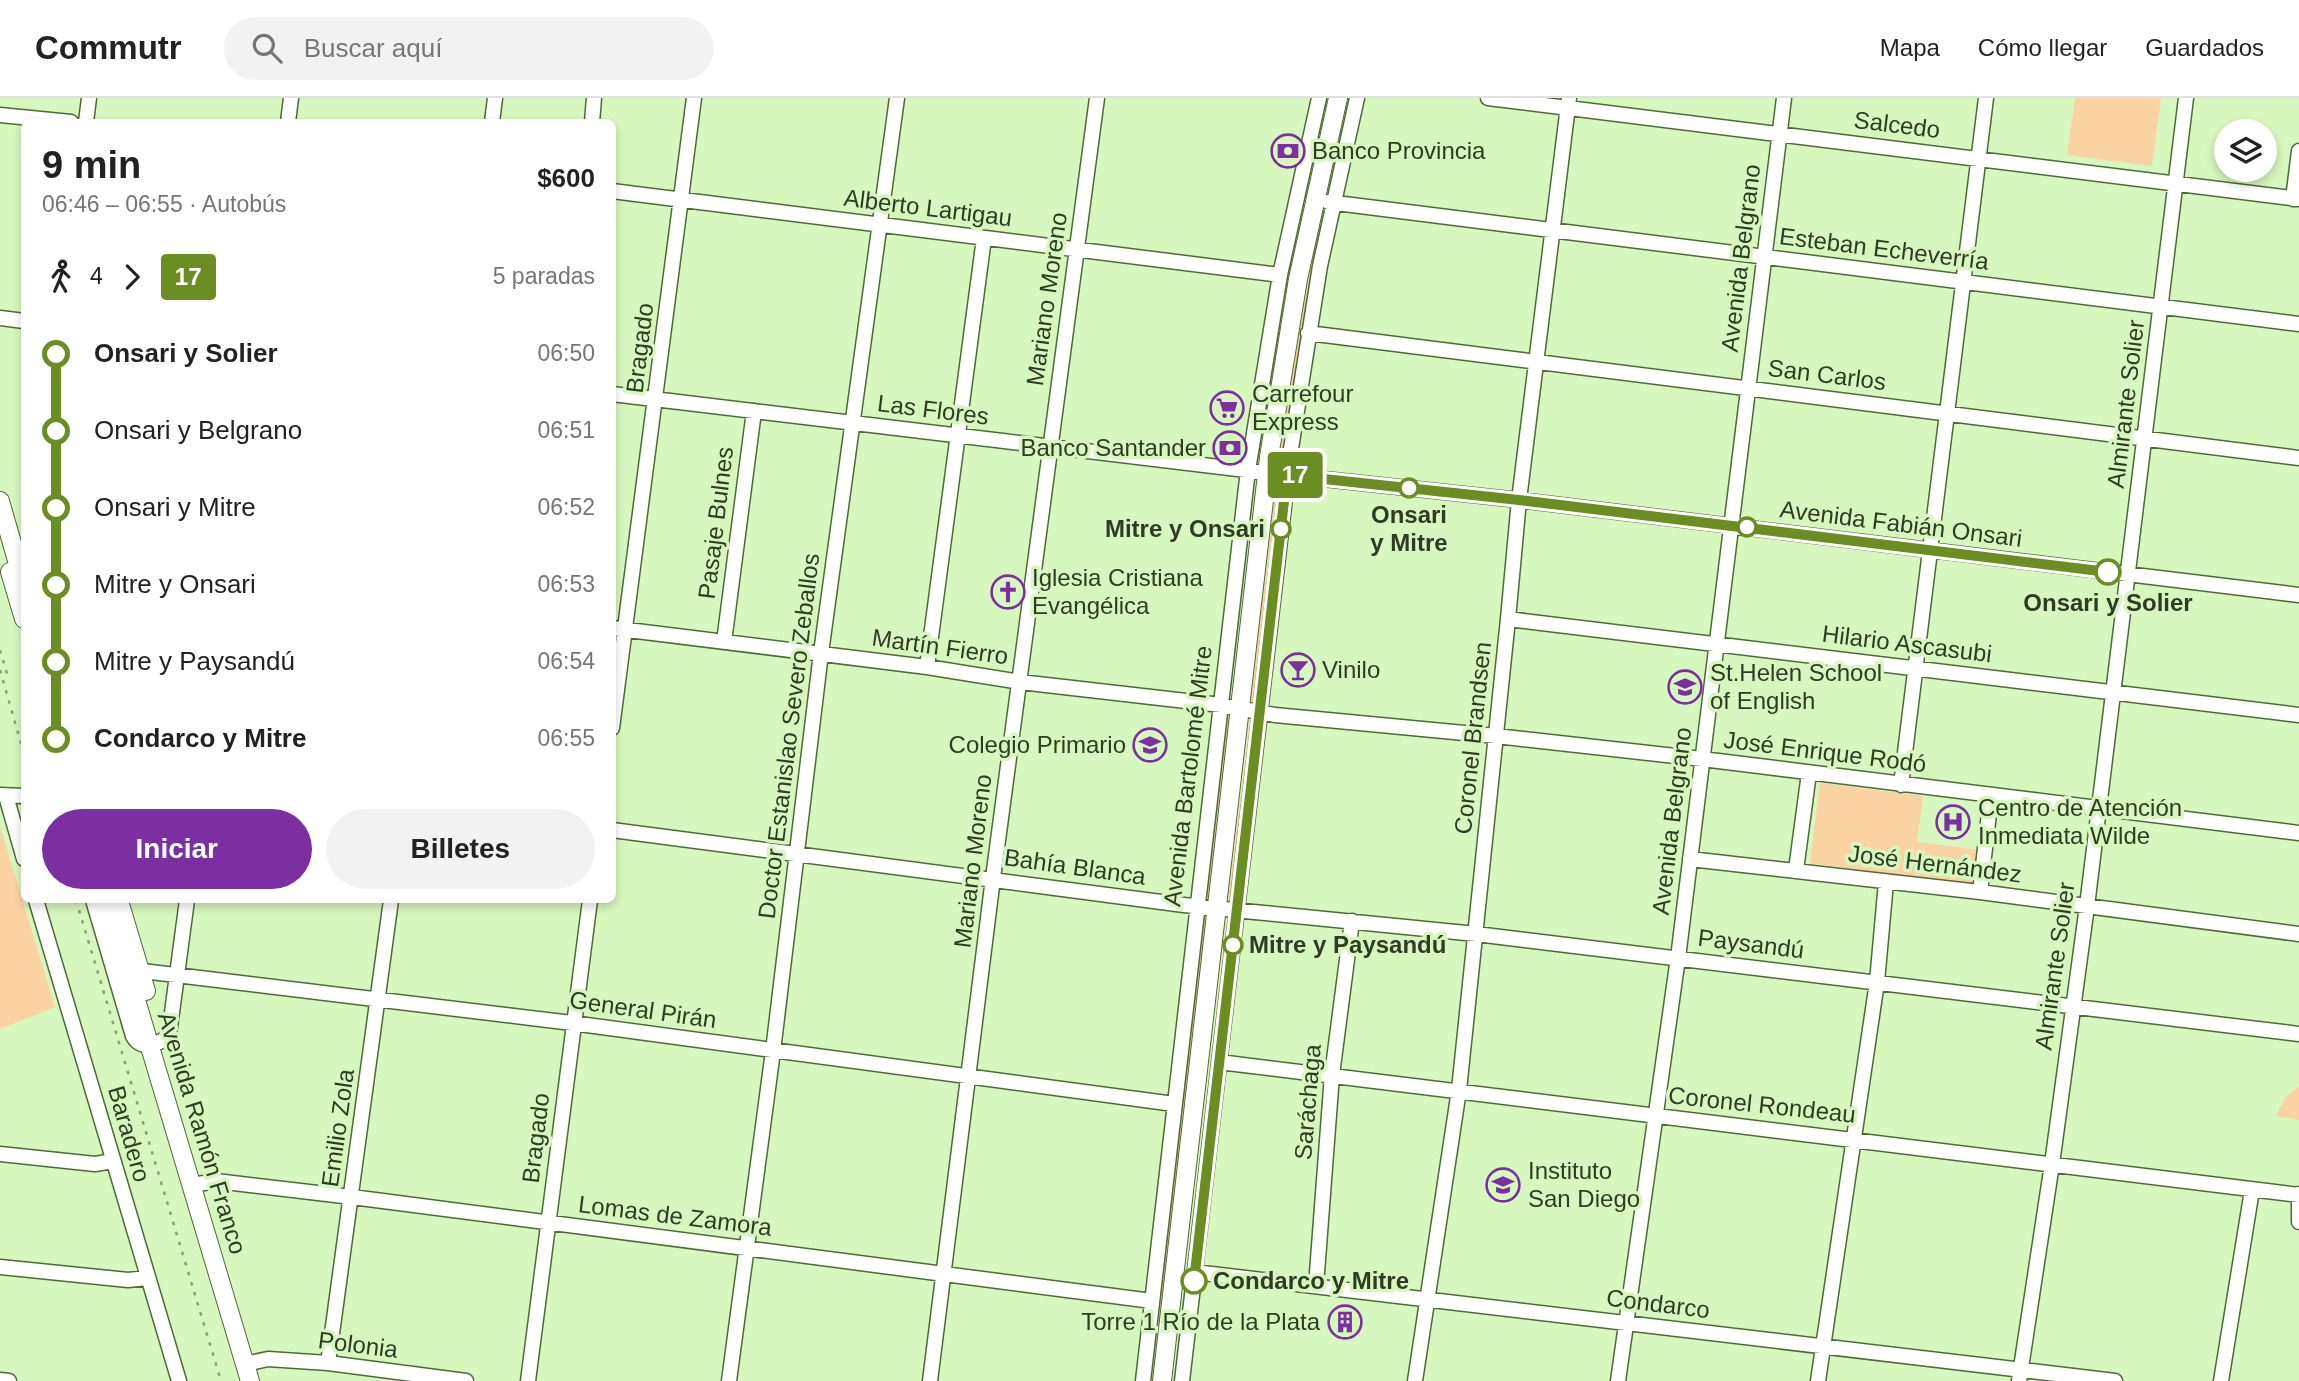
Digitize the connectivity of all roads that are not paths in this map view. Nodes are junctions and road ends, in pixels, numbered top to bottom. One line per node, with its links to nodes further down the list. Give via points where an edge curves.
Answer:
1 (89, 98): 18 (street)
2 (291, 98): 19 (street)
3 (495, 98): 20 (street)
4 (594, 98): 21 (street)
5 (694, 98): 30 (street, Bragado)
6 (897, 98): 32 (street, Doctor Estanislao Severo Zeballos)
7 (1097, 98): 35 (street, Mariano Moreno)
8 (1320, 98): 27 (street, Avenida Bartolomé Mitre)
9 (1338, 98): 28 (main road, Avenida Bartolomé Mitre)
10 (1357, 98): 31 (street)
11 (1488, 98): 15 (street, Salcedo)
12 (1784, 98): 22 (street, Avenida Belgrano)
13 (1986, 98): 24 (street)
14 (2186, 98): 25 (street, Almirante Solier)
15 (1569, 103): 22 (street, Salcedo); 33 (street, Coronel Brandsen)
16 (0, 115): 17 (street)
17 (41, 119)
18 (86, 119)
19 (288, 119)
20 (492, 119)
21 (592, 119)
22 (1780, 134): 24 (street, Salcedo); 36 (street, Avenida Belgrano)
23 (2299, 151): 29 (street)
24 (1977, 158): 25 (street, Salcedo); 38 (street)
25 (2176, 183): 29 (street, Salcedo); 39 (street, Almirante Solier)
26 (616, 192): 30 (street, Alberto Lartigau)
27 (1297, 195): 28 (street, Esteban Echeverría); 37 (street, Avenida Bartolomé Mitre)
28 (1316, 199): 31 (street, Esteban Echeverría); 56 (main road, Avenida Bartolomé Mitre, via 1298,279)
29 (2296, 199)
30 (681, 200): 32 (street, Alberto Lartigau); 47 (street, Bragado)
31 (1335, 203): 33 (street, Esteban Echeverría); 43 (street)
32 (879, 225): 34 (street, Alberto Lartigau); 50 (street, Doctor Estanislao Severo Zeballos)
33 (1553, 231): 36 (street, Esteban Echeverría); 44 (street, Coronel Brandsen)
34 (984, 238): 35 (street, Alberto Lartigau); 51 (street)
35 (1078, 250): 37 (street, Alberto Lartigau); 53 (street, Mariano Moreno)
36 (1763, 258): 38 (street, Esteban Echeverría); 45 (street, Avenida Belgrano)
37 (1280, 275): 55 (street, Avenida Bartolomé Mitre)
38 (1963, 282): 39 (street, Esteban Echeverría); 49 (street)
39 (2161, 306): 42 (street, Esteban Echeverría); 52 (street, Almirante Solier)
40 (0, 318): 41 (street)
41 (21, 321)
42 (2299, 324)
43 (1308, 333): 44 (street, San Carlos); 57 (street)
44 (1535, 361): 45 (street, San Carlos); 58 (street, Coronel Brandsen)
45 (1747, 388): 49 (street, San Carlos); 60 (street, Avenida Belgrano)
46 (616, 395): 47 (street, Las Flores)
47 (657, 400): 48 (street, Las Flores); 68 (street, Bragado)
48 (754, 411): 50 (street, Las Flores); 69 (street, Pasaje Bulnes)
49 (1946, 412): 52 (street, San Carlos); 62 (street)
50 (854, 423): 51 (street, Las Flores); 71 (street, Doctor Estanislao Severo Zeballos)
51 (959, 436): 53 (street, Las Flores); 72 (street)
52 (2145, 438): 54 (street, San Carlos); 63 (street, Almirante Solier)
53 (1050, 447): 55 (street, Las Flores); 75 (street, Mariano Moreno)
54 (2299, 458)
55 (1248, 470): 56 (street, Avenida Fabián Onsari); 77 (street, Avenida Bartolomé Mitre)
56 (1267, 471): 57 (street, Avenida Fabián Onsari); 78 (main road, Avenida Bartolomé Mitre)
57 (1287, 475): 58 (street, Avenida Fabián Onsari); 79 (street)
58 (1519, 500): 60 (street, Avenida Fabián Onsari); 67 (street, Coronel Brandsen)
59 (0, 501): 61 (main road)
60 (1730, 525): 62 (street, Avenida Fabián Onsari); 70 (street, Avenida Belgrano)
61 (11, 551): 64 (main road); 66 (main road)
62 (1929, 551): 63 (street, Avenida Fabián Onsari); 73 (street)
63 (2126, 574): 65 (street, Avenida Fabián Onsari); 76 (street, Almirante Solier)
64 (21, 576)
65 (2299, 595)
66 (21, 603)
67 (1508, 619): 70 (street, Hilario Ascasubi); 81 (street, Coronel Brandsen)
68 (619, 628): 69 (street, Martín Fierro); 74 (street, Bragado)
69 (724, 642): 71 (street, Martín Fierro)
70 (1716, 643): 73 (street, Hilario Ascasubi); 82 (street, Avenida Belgrano)
71 (821, 653): 72 (street, Martín Fierro); 92 (street, Doctor Estanislao Severo Zeballos)
72 (927, 667): 75 (street, Martín Fierro)
73 (1914, 668): 76 (street, Hilario Ascasubi); 84 (street)
74 (616, 671)
75 (1020, 682): 77 (street, Martín Fierro); 95 (street, Mariano Moreno)
76 (2112, 693): 80 (street, Hilario Ascasubi); 88 (street, Almirante Solier)
77 (1221, 705): 78 (street, Martín Fierro); 106 (street, Avenida Bartolomé Mitre)
78 (1240, 709): 79 (street, Martín Fierro); 107 (main road, Avenida Bartolomé Mitre)
79 (1260, 712): 81 (street, José Enrique Rodó); 108 (street)
80 (2299, 715)
81 (1496, 736): 82 (street, José Enrique Rodó); 110 (street, Coronel Brandsen)
82 (1702, 759): 83 (street, José Enrique Rodó); 93 (street, Avenida Belgrano)
83 (1809, 773): 84 (street, José Enrique Rodó); 94 (street)
84 (1901, 785): 87 (street, José Enrique Rodó)
85 (3, 795): 86 (street); 91 (street)
86 (21, 796)
87 (1991, 796): 88 (street, José Enrique Rodó); 97 (street)
88 (2099, 808): 90 (street, José Enrique Rodó); 105 (street, Almirante Solier)
89 (616, 830): 92 (street, Bahía Blanca)
90 (2299, 833)
91 (21, 850)
92 (796, 853): 95 (street, Bahía Blanca); 122 (street, Doctor Estanislao Severo Zeballos)
93 (1690, 859): 94 (street, José Hernández); 113 (street, Avenida Belgrano)
94 (1796, 870): 96 (street, José Hernández)
95 (993, 878): 106 (street, Bahía Blanca); 125 (street, Mariano Moreno)
96 (1886, 882): 97 (street, José Hernández); 116 (street)
97 (1980, 892): 105 (street, José Hernández)
98 (37, 903): 131 (street, Baradero)
99 (94, 903): 112 (street)
100 (107, 903): 114 (main road, Avenida Ramón Franco)
101 (119, 903): 114 (main road, Avenida Ramón Franco)
102 (187, 903): 115 (street)
103 (391, 903): 117 (street, Emilio Zola)
104 (590, 903): 119 (street, Bragado)
105 (2087, 906): 111 (street, José Hernández); 118 (street, Almirante Solier)
106 (1197, 907): 107 (street, Paysandú); 127 (street, Avenida Bartolomé Mitre)
107 (1217, 909): 108 (street, Paysandú); 161 (main road, Avenida Bartolomé Mitre)
108 (1236, 911): 109 (street, Paysandú); 123 (street)
109 (1352, 921): 110 (street, Paysandú); 124 (street, Saráchaga)
110 (1476, 934): 113 (street, Paysandú); 126 (street, Coronel Brandsen)
111 (2299, 934)
112 (110, 955): 114 (street); 121 (street, via 133,1036 139,1044)
113 (1678, 958): 116 (street, Paysandú); 128 (street, Avenida Belgrano)
114 (133, 969): 115 (street, General Pirán); 121 (main road, Avenida Ramón Franco)
115 (177, 975): 117 (street, General Pirán); 121 (street, via 169,1035)
116 (1877, 982): 118 (street, Paysandú); 129 (street)
117 (379, 1000): 119 (street, General Pirán); 136 (street, Emilio Zola)
118 (2073, 1006): 120 (street, Paysandú); 132 (street, Almirante Solier)
119 (572, 1023): 122 (street, General Pirán); 138 (street, Bragado)
120 (2299, 1034)
121 (155, 1044): 133 (main road, Avenida Ramón Franco)
122 (773, 1051): 125 (street, General Pirán); 139 (street, Doctor Estanislao Severo Zeballos)
123 (1219, 1062): 124 (street, Coronel Rondeau); 141 (street)
124 (1332, 1075): 126 (street, Coronel Rondeau); 144 (street, Saráchaga)
125 (970, 1076): 127 (street, General Pirán); 142 (street, Mariano Moreno)
126 (1459, 1090): 128 (street, Coronel Rondeau); 146 (street, Coronel Brandsen)
127 (1174, 1104): 145 (street, Avenida Bartolomé Mitre)
128 (1656, 1116): 129 (street, Coronel Rondeau); 147 (street, Avenida Belgrano)
129 (1855, 1139): 132 (street, Coronel Rondeau); 148 (street)
130 (0, 1154): 131 (street, via 95,1164)
131 (113, 1161): 143 (street, Baradero)
132 (2052, 1164): 134 (street, Coronel Rondeau); 151 (street, Almirante Solier)
133 (197, 1184): 136 (street, Lomas de Zamora, via 216,1181); 150 (main road, Avenida Ramón Franco)
134 (2252, 1190): 135 (street, Coronel Rondeau); 167 (street)
135 (2299, 1195): 137 (street)
136 (352, 1196): 138 (street, Lomas de Zamora); 149 (street, Emilio Zola)
137 (2299, 1222)
138 (549, 1223): 139 (street, Lomas de Zamora); 157 (street, Bragado)
139 (746, 1247): 142 (street, Lomas de Zamora); 158 (street, Doctor Estanislao Severo Zeballos)
140 (0, 1267): 143 (street)
141 (1195, 1272): 144 (street, Condarco); 162 (street)
142 (943, 1273): 145 (street, Lomas de Zamora); 159 (street, Mariano Moreno)
143 (147, 1278): 154 (street, Baradero)
144 (1316, 1286): 146 (street, Condarco)
145 (1152, 1301): 160 (street, Avenida Bartolomé Mitre)
146 (1427, 1301): 147 (street, Condarco); 163 (street, Coronel Brandsen)
147 (1626, 1324): 148 (street, Condarco); 164 (street, Avenida Belgrano)
148 (1824, 1347): 151 (street, Condarco); 165 (street)
149 (328, 1363): 150 (street, Polonia, via 268,1359); 156 (street, Polonia)
150 (250, 1369): 155 (main road, Avenida Ramón Franco)
151 (2020, 1375): 166 (street, Condarco)
152 (0, 1380): 153 (street)
153 (9, 1381)
154 (179, 1381)
155 (260, 1381)
156 (466, 1381)
157 (528, 1381)
158 (729, 1381)
159 (930, 1381)
160 (1143, 1381)
161 (1162, 1381)
162 (1182, 1381)
163 (1415, 1381)
164 (1618, 1381)
165 (1818, 1381)
166 (2115, 1381)
167 (2221, 1381)

